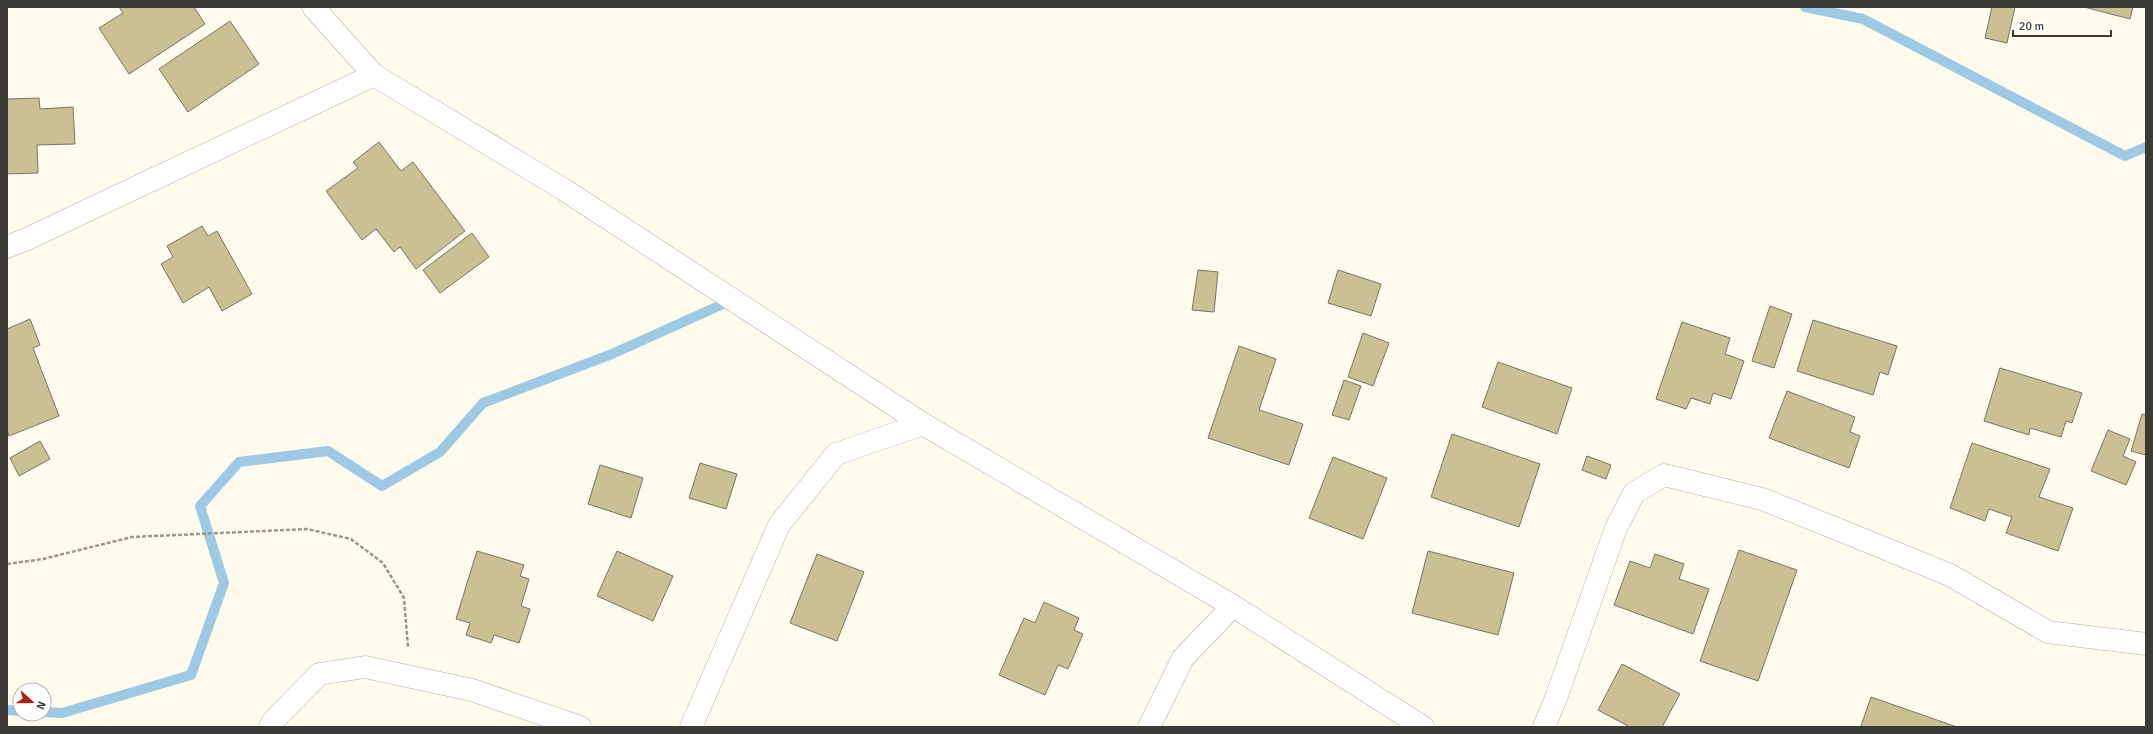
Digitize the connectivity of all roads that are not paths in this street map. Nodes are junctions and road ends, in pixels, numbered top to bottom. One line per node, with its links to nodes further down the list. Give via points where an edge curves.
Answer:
1 (313, 7): 2 (street)
2 (374, 75): 3 (street, via 28,240); 4 (street, via 563,189)
3 (7, 247)
4 (923, 424): 5 (street); 9 (street, via 836,454 779,525)
5 (1233, 606): 10 (street, via 1183,658); 11 (street)
6 (2146, 644): 12 (street, via 2048,632 1950,575 1762,499 1664,475 1634,493 1616,528)
7 (270, 727): 8 (street, via 319,674 365,668 472,690)
8 (580, 727)
9 (691, 727)
10 (1150, 727)
11 (1423, 727)
12 (1544, 727)

